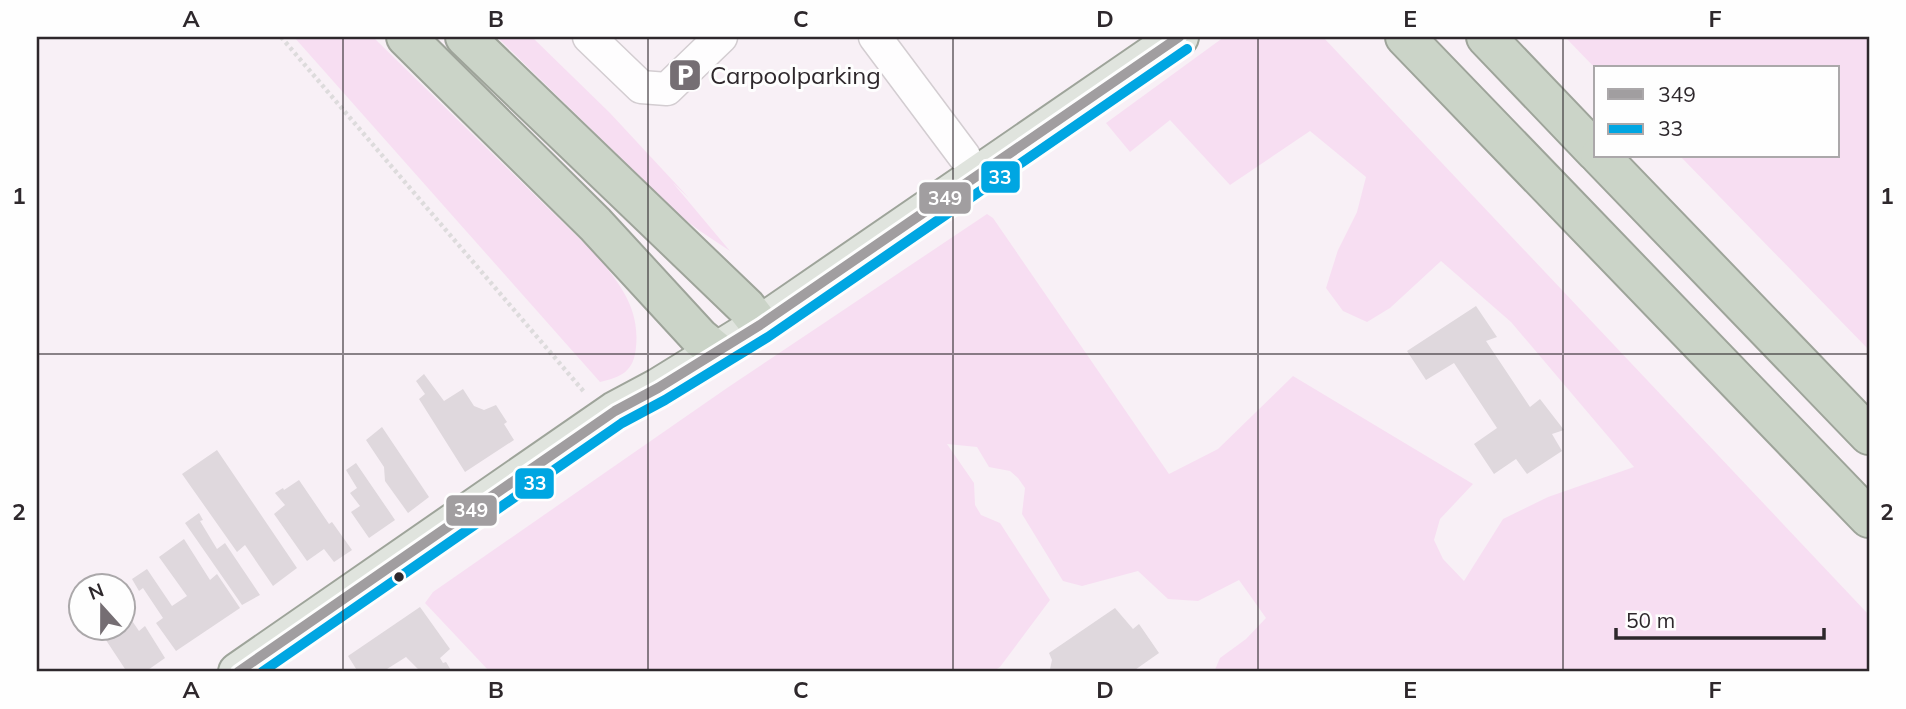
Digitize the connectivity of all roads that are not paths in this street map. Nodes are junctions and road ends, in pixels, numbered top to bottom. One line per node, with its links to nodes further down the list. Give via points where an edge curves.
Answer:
1 (406, 37): 14 (highway, via 595,224)
2 (466, 37): 13 (highway)
3 (721, 37): 9 (lane, via 667,89 641,87)
4 (875, 37): 11 (lane)
5 (1135, 37): 11 (main road)
6 (1179, 37): 13 (main road)
7 (1405, 37): 16 (highway)
8 (1486, 37): 10 (highway)
9 (592, 38)
10 (1594, 150)
11 (964, 156): 13 (main road)
12 (1602, 158): 15 (highway)
13 (753, 316): 14 (main road)
14 (708, 345): 17 (main road, via 648,376 610,414)
15 (1869, 435)
16 (1869, 518)
17 (238, 672)

